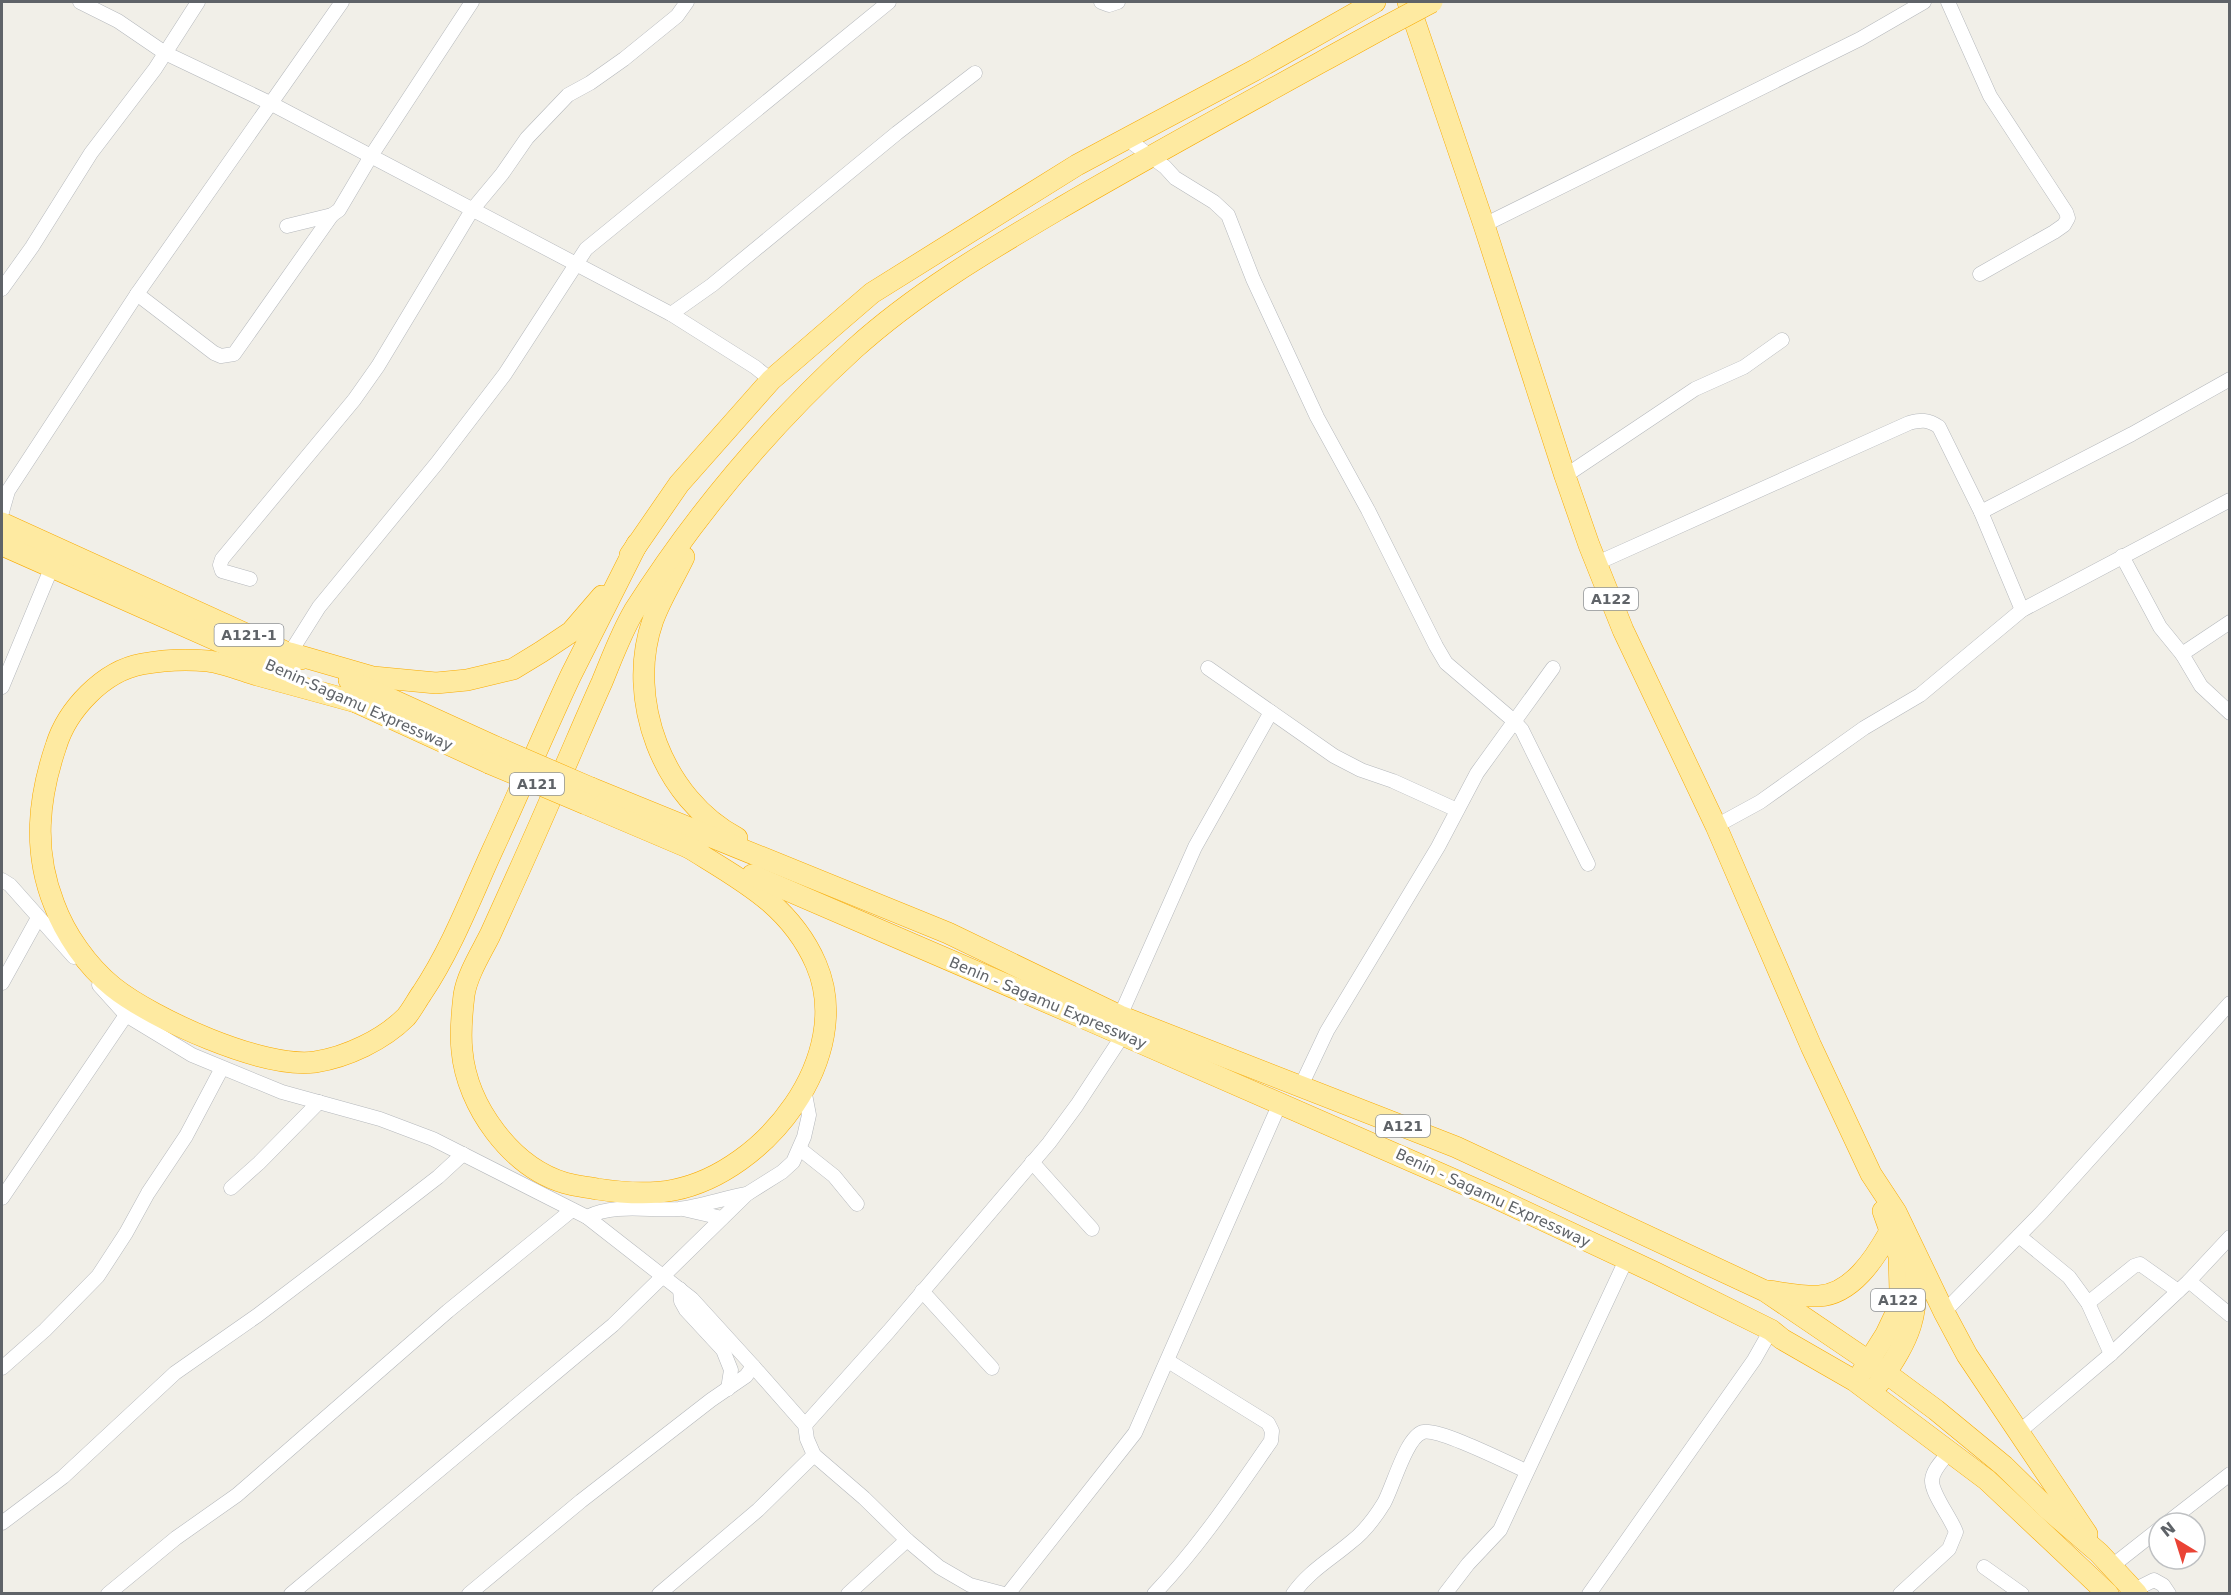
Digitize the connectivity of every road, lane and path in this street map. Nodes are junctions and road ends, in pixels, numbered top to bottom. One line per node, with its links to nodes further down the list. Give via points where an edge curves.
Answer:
1 (80, 2): 14 (street, via 118,21)
2 (198, 2): 14 (street)
3 (342, 2): 16 (street)
4 (472, 2): 18 (street)
5 (687, 2): 20 (street, via 677,16 624,59 568,95 527,138)
6 (889, 2): 24 (street, via 586,249)
7 (1101, 2): 8 (street)
8 (1118, 2)
9 (1374, 2): 17 (highway)
10 (1408, 2): 22 (highway, A122)
11 (1432, 2): 19 (highway, bridge)
12 (1924, 2): 22 (street, via 1860,39)
13 (1948, 2): 25 (street, via 1990,96 2068,218 2054,232)
14 (165, 53): 16 (street); 26 (street, via 91,153)
15 (975, 73): 28 (street)
16 (270, 103): 18 (street); 27 (street)
17 (1127, 139): 19 (street); 31 (highway, via 1077,165 872,293)
18 (371, 156): 20 (street); 21 (street, via 344,203)
19 (1150, 157): 33 (highway, via 924,291 855,348); 54 (street, via 1228,215 1317,417 1436,646 1446,663)
20 (472, 210): 24 (street); 43 (street, via 378,366 222,559 222,571)
21 (332, 214): 23 (street); 27 (street, via 234,354 214,353)
22 (1484, 225): 32 (highway, A122)
23 (287, 226)
24 (576, 265): 28 (street); 46 (street, via 505,374 319,607)
25 (1980, 274)
26 (2, 289)
27 (137, 294): 36 (street, via 8,491)
28 (671, 314): 31 (street)
29 (1782, 340): 32 (street, via 1744,367 1695,389)
30 (2229, 379): 35 (street)
31 (771, 380): 38 (highway, via 679,484)
32 (1565, 476): 41 (highway, A122)
33 (712, 500): 61 (highway, via 653,620 645,662 649,714 661,755 690,801 723,831); 70 (highway, via 630,617 464,990 462,1050 486,1121 522,1162 563,1183 603,1190 637,1193 677,1189 708,1177 737,1162 765,1140)
34 (2229, 500): 40 (street)
35 (1981, 512): 41 (street, via 1939,427 1923,420); 44 (street)
36 (2, 513)
37 (2, 523): 46 (highway, A121-1)
38 (637, 544): 46 (highway, via 571,632 513,669 436,683 373,677); 51 (highway, via 570,678 440,966 406,1017 367,1046 314,1062 287,1063 240,1050 162,1018 113,987 86,959 55,907 44,874 41,805 49,766 68,719 86,697 121,670 140,664 210,661)
39 (2, 545): 42 (highway, Benin-Sagamu Expressway / A121-1)
40 (2122, 556): 44 (street); 47 (street, via 2160,627)
41 (1597, 563): 58 (highway, A122, via 1623,630)
42 (51, 569): 50 (street); 51 (highway, Benin-Sagamu Expressway / A121-1)
43 (250, 579)
44 (2022, 609): 58 (street, via 1920,695 1864,728 1760,802)
45 (2229, 622): 47 (street)
46 (290, 653): 55 (highway, A121-1)
47 (2182, 654): 53 (street, via 2201,686)
48 (1208, 668): 52 (street)
49 (1553, 668): 54 (street)
50 (2, 687)
51 (356, 702): 55 (highway, Benin-Sagamu Expressway / A121-1)
52 (1271, 712): 57 (street, via 1334,756); 67 (street, via 1195,847)
53 (2229, 713)
54 (1514, 721): 57 (street, via 1477,773); 60 (street)
55 (492, 755): 56 (highway, A121, bridge)
56 (589, 796): 59 (highway, Benin - Sagamu Expressway / A121); 61 (highway, A121)
57 (1457, 810): 69 (street, via 1328,1031)
58 (1716, 826): 76 (highway, A122)
59 (688, 847): 67 (highway, Benin - Sagamu Expressway / A121); 70 (highway, via 766,896 794,925 816,964 825,1017 820,1048)
60 (1588, 864)
61 (812, 878): 67 (highway, A121, via 988,951)
62 (2, 880): 63 (street)
63 (38, 918): 64 (street); 66 (street)
64 (2, 983)
65 (2229, 1003): 87 (street)
66 (126, 1015): 68 (street, via 192,1055); 79 (street)
67 (1122, 1026): 69 (highway, A121); 72 (highway, Benin - Sagamu Expressway / A121); 75 (street, via 1077,1105)
68 (222, 1068): 71 (street); 105 (street, via 186,1137 98,1276)
69 (1301, 1086): 95 (highway, A121, via 1507,1169)
70 (804, 1089): 73 (street, via 809,1115)
71 (319, 1102): 74 (street, via 380,1119); 77 (street)
72 (1280, 1103): 90 (highway, Benin - Sagamu Expressway / A121); 102 (street)
73 (800, 1149): 78 (street, via 782,1172); 80 (street, via 834,1176)
74 (463, 1154): 82 (street); 116 (street, via 258,1315 175,1373 63,1477)
75 (1032, 1162): 85 (street); 94 (street)
76 (1871, 1174): 86 (highway, A122); 89 (highway, A122, via 1896,1212)
77 (231, 1188)
78 (747, 1194): 81 (street); 84 (street)
79 (2, 1198)
80 (857, 1204)
81 (680, 1209): 83 (street, via 612,1210); 84 (street)
82 (572, 1210): 83 (street); 123 (street, via 448,1311 237,1495)
83 (587, 1217): 91 (street)
84 (722, 1218): 91 (street)
85 (1092, 1229)
86 (1889, 1233): 95 (highway, via 1861,1274 1839,1291 1822,1296); 104 (highway, A122, via 1899,1256 1900,1291)
87 (2019, 1236): 97 (street, via 2069,1277); 98 (street)
88 (2229, 1237): 92 (street)
89 (1914, 1252): 98 (highway); 104 (highway, A122, via 1917,1284 1912,1327)
90 (1626, 1260): 100 (highway, Benin - Sagamu Expressway / A121); 113 (street)
91 (664, 1276): 93 (street); 124 (street, via 613,1325)
92 (2189, 1281): 96 (street); 99 (street)
93 (680, 1289): 103 (street); 108 (street, via 686,1310 723,1350 731,1370)
94 (922, 1291): 106 (street); 109 (street)
95 (1765, 1291): 104 (highway, A121)
96 (2178, 1291): 97 (street, via 2140,1264); 101 (street)
97 (2088, 1304): 101 (street)
98 (1944, 1312): 110 (highway, via 1967,1355)
99 (2229, 1315)
100 (1771, 1330): 107 (highway, Benin - Sagamu Expressway / A121); 132 (street, via 1754,1360)
101 (2111, 1354): 110 (street)
102 (1168, 1361): 128 (street, via 1135,1432); 129 (street, via 1268,1423 1272,1431 1271,1442 1203,1538)
103 (753, 1366): 108 (street, via 747,1376); 109 (street)
104 (1877, 1367): 107 (highway, A122); 119 (highway, A121, via 2004,1466)
105 (2, 1368)
106 (992, 1368)
107 (1863, 1387): 111 (highway, Benin - Sagamu Expressway / A121)
108 (728, 1389): 125 (street)
109 (806, 1425): 112 (street)
110 (2019, 1431): 119 (highway)
111 (1950, 1451): 121 (highway, Benin - Sagamu Expressway / A121, via 1987,1480); 133 (street, via 1932,1479 1956,1532 1954,1540 1949,1550)
112 (814, 1455): 118 (street); 126 (street, via 758,1510)
113 (1526, 1471): 130 (street, via 1446,1436 1422,1432 1412,1441 1383,1503 1353,1541 1329,1557); 131 (street, via 1500,1530)
114 (2229, 1474): 115 (street)
115 (2182, 1511)
116 (2, 1523)
117 (2147, 1536): 119 (street)
118 (908, 1540): 127 (street); 128 (street, via 939,1567 970,1585)
119 (2106, 1559): 122 (highway, A121)
120 (1984, 1567): 134 (street)
121 (2098, 1591)
122 (2135, 1592): 135 (street, via 2154,1580)
123 (108, 1593)
124 (291, 1593)
125 (469, 1593)
126 (659, 1593)
127 (848, 1593)
128 (1006, 1593)
129 (1154, 1593)
130 (1293, 1593)
131 (1445, 1593)
132 (1589, 1593)
133 (1900, 1593)
134 (2022, 1593)
135 (2169, 1593)

